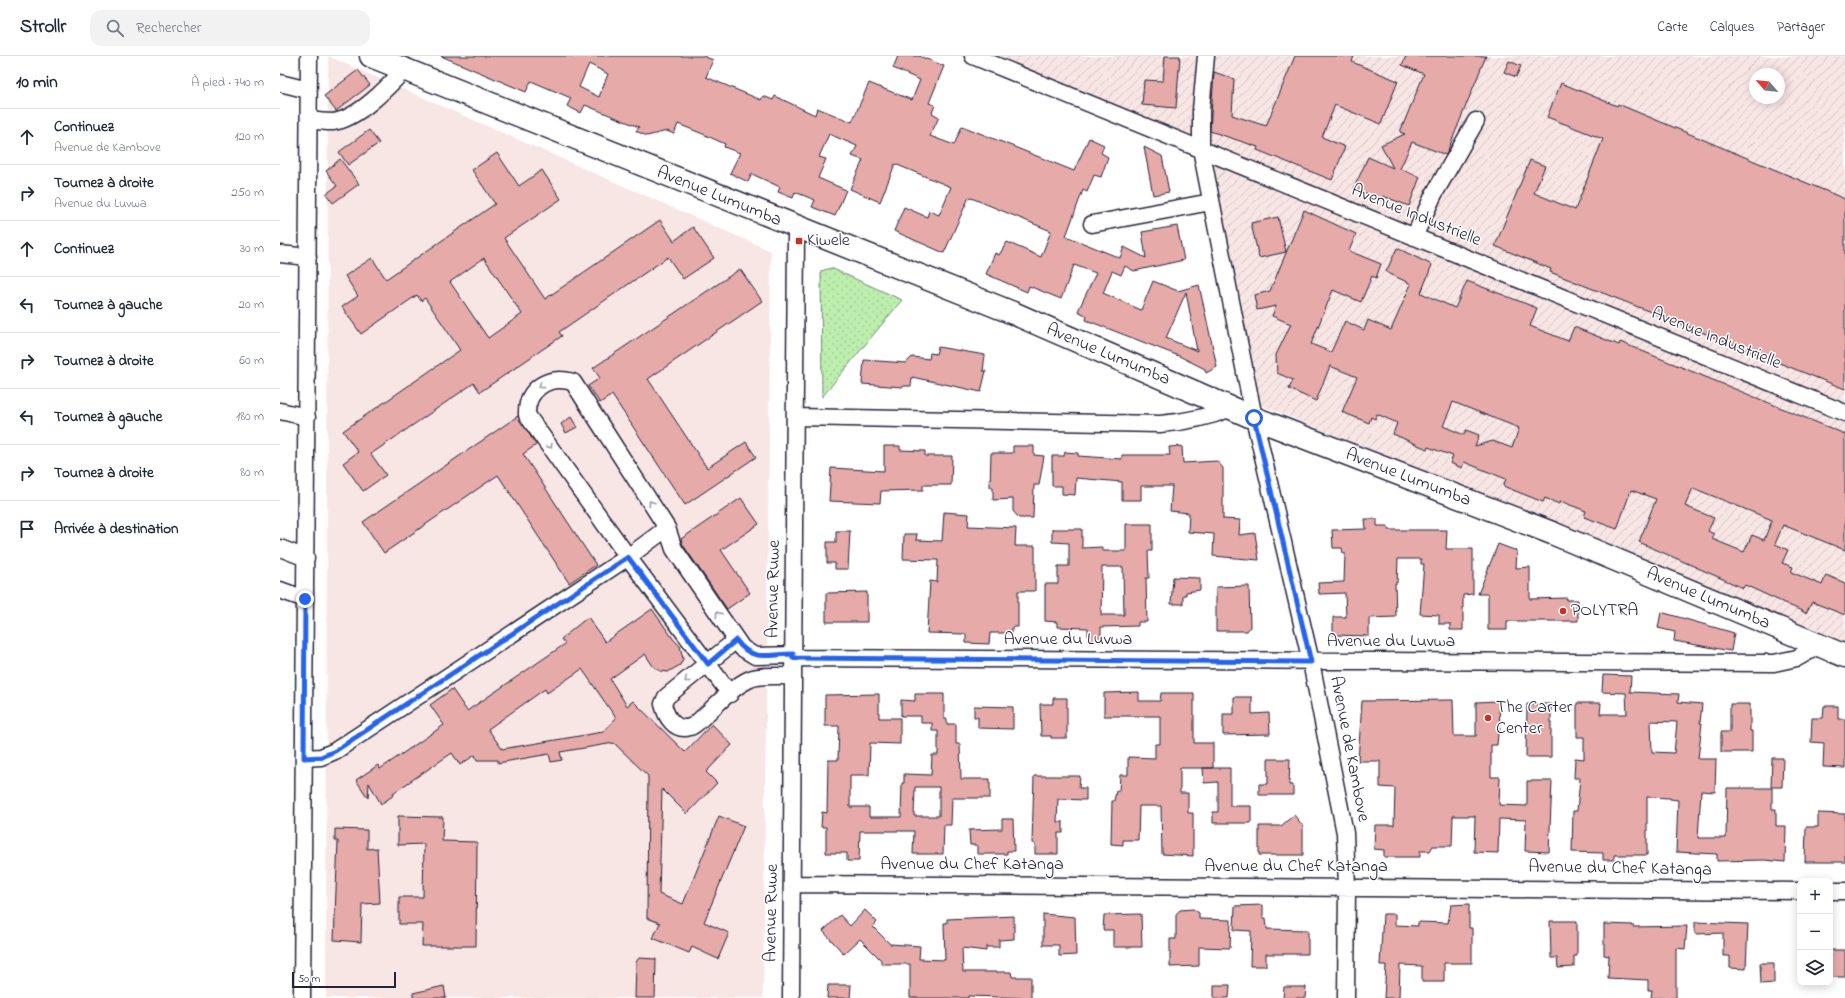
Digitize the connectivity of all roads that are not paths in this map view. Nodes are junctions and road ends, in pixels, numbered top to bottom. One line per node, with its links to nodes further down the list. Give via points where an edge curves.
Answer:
1 (309, 56): 7 (street)
2 (371, 56): 5 (highway, Avenue Lumumba)
3 (973, 56): 10 (street, Avenue Industrielle)
4 (1206, 56): 10 (street, Avenue de Kambove)
5 (404, 70): 8 (street, via 389,86 349,118 333,122); 13 (highway, Avenue Lumumba)
6 (280, 83): 7 (street)
7 (308, 90): 8 (street)
8 (309, 120): 16 (street)
9 (1476, 121): 14 (street, via 1434,194)
10 (1200, 150): 11 (street, Avenue de Kambove); 14 (street, Avenue Industrielle)
11 (1211, 202): 12 (street); 22 (street, Avenue de Kambove)
12 (1092, 224)
13 (796, 228): 17 (highway, Avenue Lumumba, via 1013,313); 21 (street, Avenue Ruwe)
14 (1414, 237): 19 (street, Avenue Industrielle)
15 (280, 254): 16 (street)
16 (308, 257): 20 (street)
17 (1231, 408): 21 (street, via 1186,422 1160,424); 22 (highway, Avenue Lumumba)
18 (280, 411): 20 (street)
19 (1845, 413)
20 (307, 417): 26 (street)
21 (795, 417): 32 (street, Avenue Ruwe)
22 (1254, 418): 30 (highway, Avenue Lumumba, via 1552,533); 34 (street, Avenue de Kambove)
23 (667, 528): 25 (street); 25 (street, one-way to 25, via 573,382 563,379 544,383 534,392 527,404 527,414); 29 (street, one-way to 23, via 674,549)
24 (280, 548): 26 (street)
25 (628, 557): 35 (street); 39 (street, via 335,751 321,757)
26 (306, 558): 28 (street)
27 (280, 590): 28 (street)
28 (305, 599): 39 (street)
29 (736, 640): 31 (street, via 748,653); 35 (street)
30 (1818, 646): 33 (highway, Avenue Lumumba); 34 (street, Avenue du Luvwa, via 1797,658 1774,663)
31 (756, 656): 32 (street, Avenue du Luvwa); 37 (street)
32 (793, 656): 34 (street, Avenue du Luvwa); 36 (street, Avenue Ruwe)
33 (1845, 656)
34 (1311, 662): 41 (street, Avenue de Kambove, via 1345,834)
35 (708, 664): 38 (street); 38 (street, one-way to 38, via 666,697 663,704 668,717 680,728 691,727)
36 (793, 676): 37 (street); 40 (street, Avenue Ruwe)
37 (755, 677): 38 (street)
38 (730, 694)
39 (304, 758): 45 (street)
40 (792, 884): 41 (street, Avenue du Chef Katanga); 46 (street, Avenue Ruwe)
41 (1347, 887): 42 (street, Avenue du Chef Katanga); 47 (street, Avenue de Kambove)
42 (1797, 891)
43 (1833, 891): 44 (street)
44 (1845, 891)
45 (302, 998)
46 (791, 998)
47 (1346, 998)

